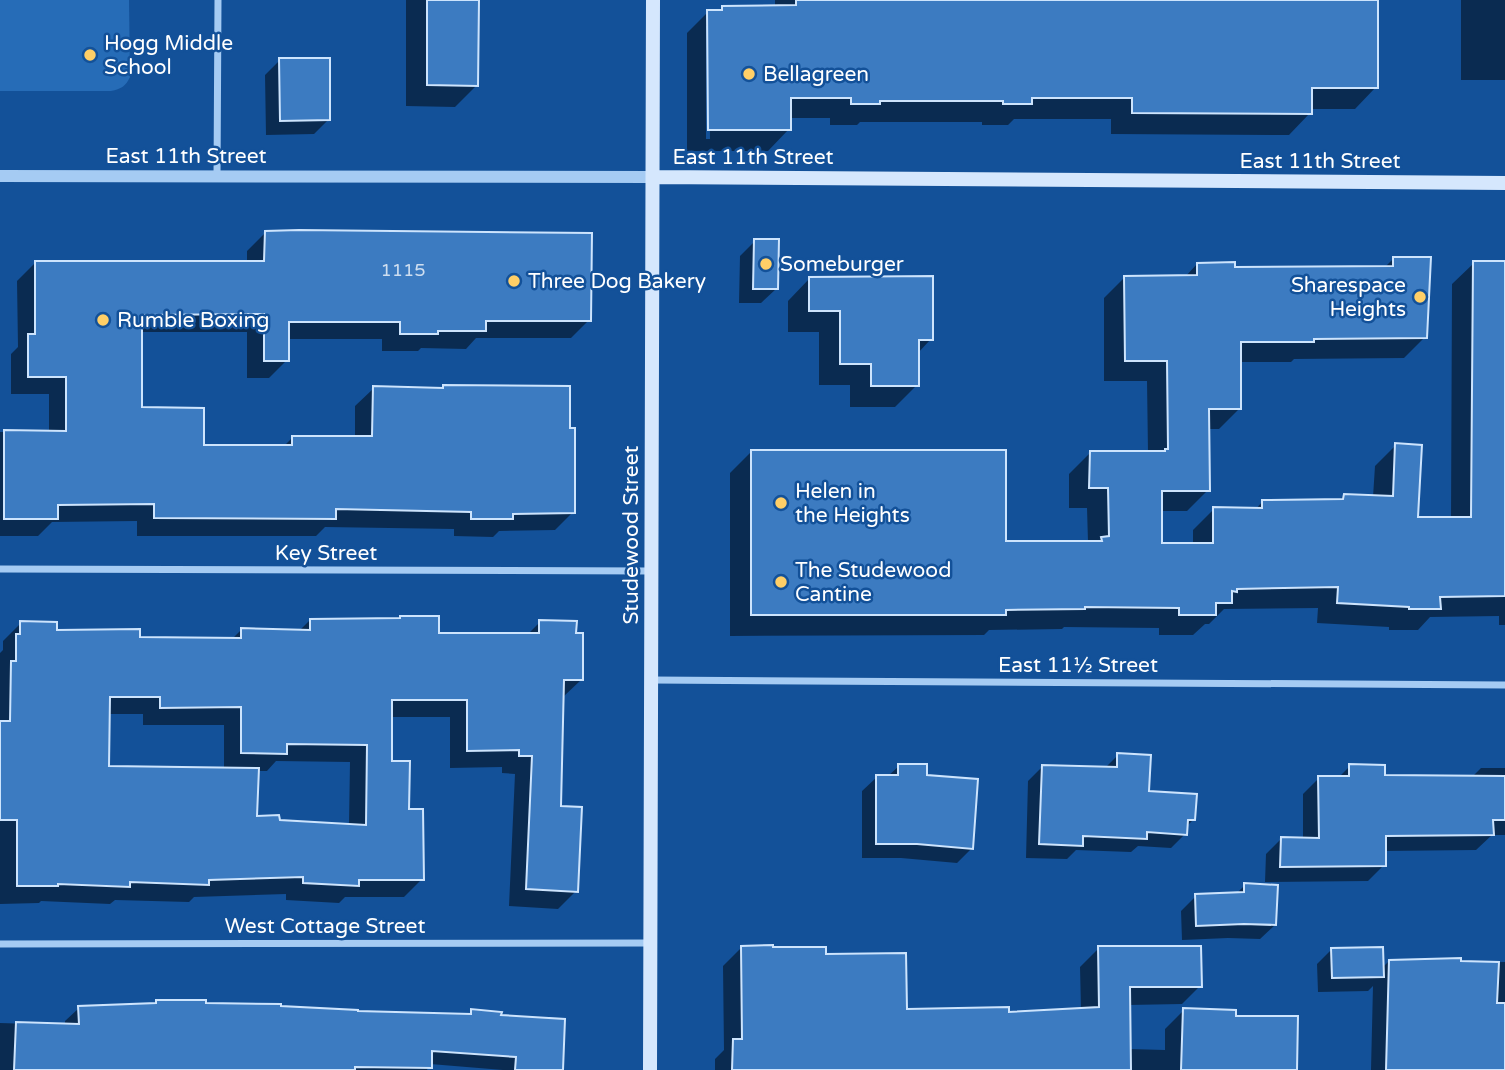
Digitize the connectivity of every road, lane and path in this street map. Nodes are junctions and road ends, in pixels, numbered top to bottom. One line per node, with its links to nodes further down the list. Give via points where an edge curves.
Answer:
1 (218, 0): 4 (street)
2 (653, 0): 5 (main road, Studewood Street)
3 (0, 176): 4 (street, East 11th Street)
4 (217, 177): 5 (street, East 11th Street)
5 (653, 177): 6 (main road, East 11th Street); 8 (main road, Studewood Street)
6 (1505, 183)
7 (0, 569): 8 (street, Key Street)
8 (652, 571): 9 (main road, Studewood Street)
9 (651, 680): 10 (street, East 11½ Street); 11 (main road, Studewood Street)
10 (1505, 685)
11 (651, 943): 12 (street, West Cottage Street); 13 (main road, Studewood Street)
12 (0, 944)
13 (650, 1070)

